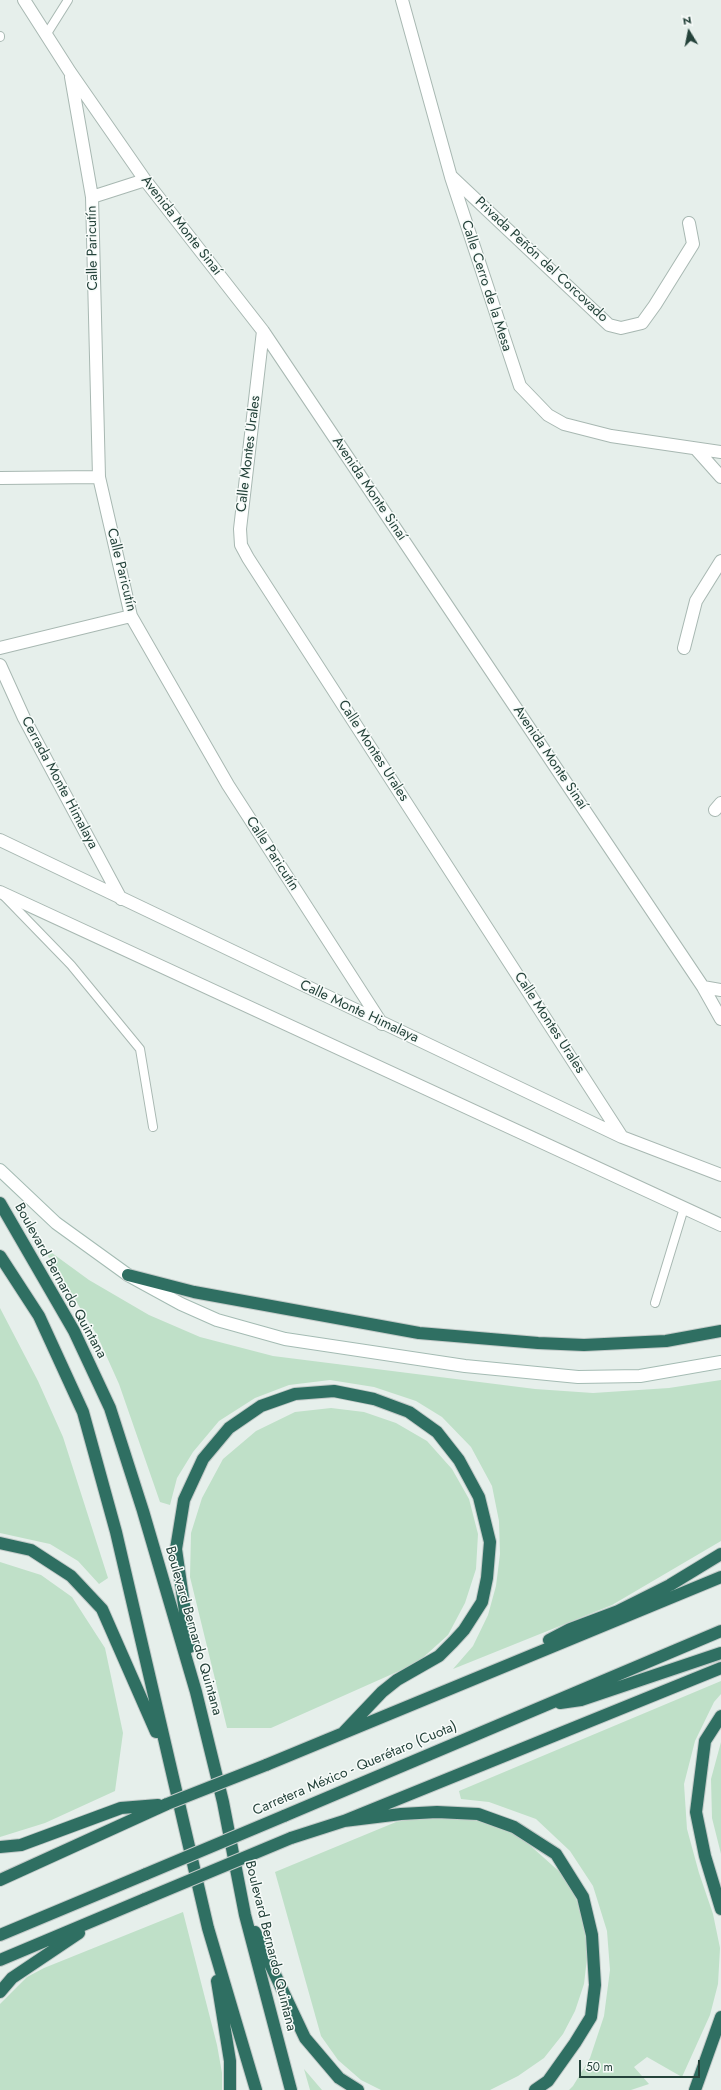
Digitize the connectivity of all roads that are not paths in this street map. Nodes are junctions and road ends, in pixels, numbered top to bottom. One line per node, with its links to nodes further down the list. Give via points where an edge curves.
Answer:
1 (24, 0): 4 (street, Avenida Monte Sinaí)
2 (68, 0): 4 (lane)
3 (402, 0): 6 (street, Calle Cerro de la Mesa)
4 (46, 34): 5 (street, Avenida Monte Sinaí)
5 (70, 72): 7 (street, Avenida Monte Sinaí); 8 (street, Calle Paricutín)
6 (451, 177): 9 (street, Privada Peñón del Corcovado, via 609,325 621,328 642,323 655,305 693,244); 11 (street, Calle Cerro de la Mesa, via 520,386 548,415 564,424 611,436)
7 (145, 180): 8 (street); 10 (street, Avenida Monte Sinaí)
8 (92, 197): 13 (street, Calle Paricutín)
9 (689, 223)
10 (263, 331): 24 (street, Avenida Monte Sinaí); 29 (street, Calle Montes Urales, via 240,529 241,545)
11 (696, 449): 12 (street, Calle Cerro de la Mesa); 14 (street)
12 (721, 452)
13 (99, 477): 15 (street); 17 (street, Calle Paricutín)
14 (721, 477)
15 (0, 478)
16 (721, 561): 19 (street, via 696,601)
17 (131, 616): 18 (street); 27 (street, Calle Paricutín, via 228,785)
18 (0, 648)
19 (684, 648)
20 (0, 666): 23 (street, Cerrada Monte Himalaya, via 24,718)
21 (0, 840): 23 (street, Calle Monte Himalaya)
22 (1, 893): 28 (lane, via 71,965 140,1049); 33 (street)
23 (121, 899): 27 (street, Calle Monte Himalaya)
24 (703, 987): 25 (street); 26 (street)
25 (721, 990)
26 (721, 1019)
27 (382, 1024): 29 (street, Calle Monte Himalaya)
28 (153, 1127)
29 (622, 1137): 31 (street, Calle Monte Himalaya)
30 (0, 1170): 36 (street, via 56,1223)
31 (721, 1175)
32 (0, 1203): 47 (highway, Boulevard Bernardo Quintana, via 74,1331 110,1408 143,1510)
33 (684, 1208): 34 (street); 37 (lane)
34 (721, 1225)
35 (0, 1256): 51 (highway, via 39,1316 83,1412 116,1532)
36 (128, 1275): 38 (highway, via 194,1292 419,1333 538,1344 584,1345 666,1341); 39 (street, via 217,1320 278,1337 465,1366 578,1377 640,1376)
37 (655, 1303)
38 (721, 1331)
39 (721, 1362)
40 (0, 1543): 51 (highway, via 32,1550 71,1576 102,1609)
41 (721, 1554): 45 (highway, via 670,1585 618,1611 570,1629)
42 (721, 1577): 45 (highway)
43 (721, 1631): 48 (highway, Carretera México - Querétaro (Cuota))
44 (721, 1653): 48 (highway, via 581,1700)
45 (509, 1664): 50 (highway)
46 (721, 1668): 53 (highway)
47 (196, 1692): 50 (highway, via 176,1549 184,1500 202,1459 229,1428 261,1406 296,1394 334,1391 374,1399 409,1412 437,1432 459,1460 479,1497 490,1542 488,1571 482,1602 464,1630 439,1656 397,1680 382,1692); 57 (highway, Boulevard Bernardo Quintana, via 223,1802)
48 (547, 1704): 60 (highway, Carretera México - Querétaro (Cuota), bridge)
49 (721, 1716): 56 (highway, via 705,1741 696,1812 705,1856)
50 (344, 1732): 52 (highway, bridge)
51 (167, 1758): 59 (highway)
52 (167, 1804): 54 (highway, via 121,1808 21,1845); 55 (highway)
53 (344, 1821): 58 (highway, bridge, via 291,1838); 68 (highway, via 437,1812 478,1814 514,1827 556,1854 583,1897 592,1935 595,1985 591,2016 548,2081)
54 (0, 1847)
55 (0, 1880)
56 (721, 1909)
57 (245, 1915): 66 (highway, Boulevard Bernardo Quintana); 67 (highway, via 305,2038 339,2078)
58 (102, 1917): 61 (highway); 62 (highway, via 12,1978)
59 (208, 1928): 64 (highway, via 230,2061); 65 (highway)
60 (0, 1935)
61 (0, 1960)
62 (0, 1992)
63 (721, 2016): 69 (highway)
64 (230, 2090)
65 (256, 2090)
66 (291, 2090)
67 (358, 2090)
68 (535, 2090)
69 (695, 2090)

